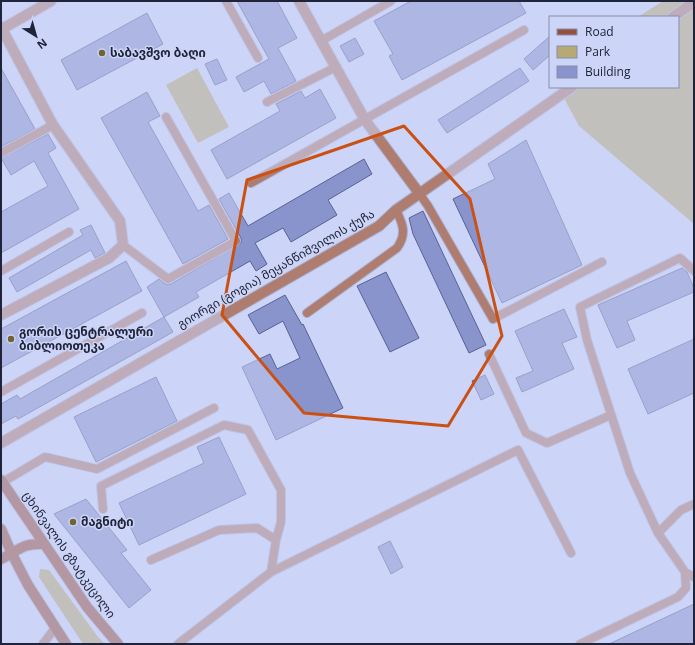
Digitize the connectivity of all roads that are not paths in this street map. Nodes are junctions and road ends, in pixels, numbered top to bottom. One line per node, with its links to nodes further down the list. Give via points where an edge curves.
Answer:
1 (51, 1): 7 (street)
2 (226, 1): 10 (lane)
3 (299, 1): 9 (street)
4 (391, 1): 9 (lane)
5 (694, 2): 6 (street)
6 (674, 16)
7 (1, 28): 16 (street)
8 (524, 30): 15 (lane)
9 (321, 41): 11 (street)
10 (258, 58)
11 (336, 67): 13 (lane); 15 (street)
12 (571, 88): 19 (street, გიორგი (გოგია) მეყანწიშვილის ქუჩა)
13 (267, 102)
14 (166, 117): 22 (lane, via 236,241 168,279)
15 (365, 120): 18 (lane); 19 (street)
16 (53, 125): 17 (lane); 22 (street, via 120,221)
17 (1, 154)
18 (251, 183)
19 (419, 194): 20 (street, გიორგი (გოგია) მეყანწიშვილის ქუჩა); 23 (lane, via 493,319)
20 (396, 210): 27 (lane, via 403,223 403,240 397,248); 33 (street, გიორგი (გოგია) მეყანწიშვილის ქუჩა, via 379,226)
21 (69, 232): 24 (lane)
22 (122, 245): 28 (street, via 109,258)
23 (602, 262)
24 (1, 271)
25 (694, 271): 32 (lane, via 680,258 580,307 587,340)
26 (142, 313): 30 (lane)
27 (307, 313)
28 (1, 315)
29 (489, 354): 32 (lane, via 526,434 547,442)
30 (1, 392)
31 (214, 408): 34 (lane, via 97,469 45,457)
32 (611, 415): 38 (lane, via 630,473)
33 (1, 443)
34 (2, 481): 40 (main road, ცხინვალის გზატკეცილი)
35 (694, 504): 38 (lane, via 681,510)
36 (103, 509): 39 (lane, via 101,486 224,425 248,430 281,490 281,522)
37 (1, 529): 42 (main road)
38 (658, 533): 46 (lane)
39 (276, 540): 44 (lane, via 257,528 219,530); 45 (lane)
40 (44, 544): 42 (main road, via 20,547); 51 (main road, ცხინვალის გზატკეცილი, via 87,607)
41 (571, 553): 45 (lane, via 518,450)
42 (12, 554): 43 (main road); 48 (main road)
43 (1, 559)
44 (151, 560)
45 (271, 572): 52 (lane)
46 (685, 572): 47 (lane); 53 (lane, via 686,588 678,596)
47 (694, 577)
48 (55, 628): 49 (lane); 50 (main road)
49 (43, 644)
50 (66, 644)
51 (118, 644)
52 (178, 644)
53 (580, 644)

